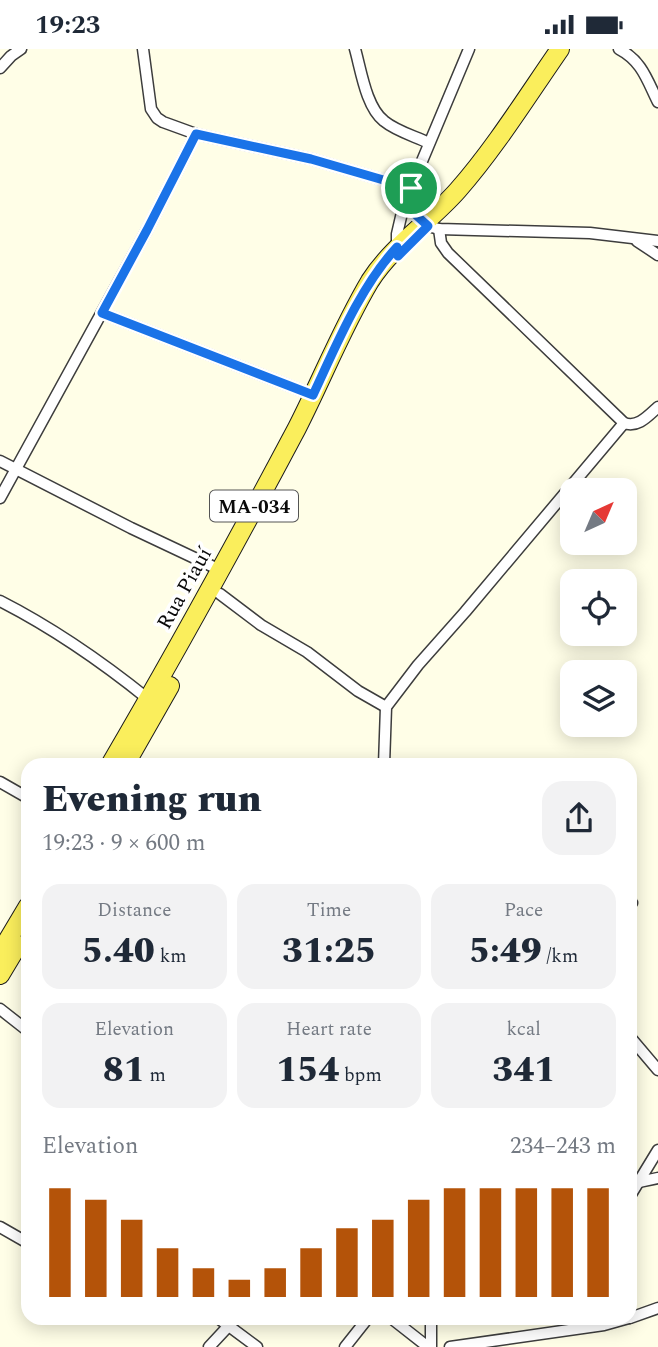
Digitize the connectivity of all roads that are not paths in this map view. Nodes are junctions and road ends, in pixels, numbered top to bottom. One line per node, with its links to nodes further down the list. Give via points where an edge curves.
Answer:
1 (21, 49): 7 (street)
2 (143, 49): 9 (street, via 153,115)
3 (355, 49): 10 (street, via 375,112 391,127)
4 (469, 49): 10 (street)
5 (562, 49): 13 (main road, MA-034, via 484,164)
6 (619, 49): 8 (street, via 639,64)
7 (0, 68)
8 (658, 102)
9 (196, 134): 11 (street, via 311,159); 18 (street)
10 (429, 143): 11 (street)
11 (411, 188): 12 (street)
12 (404, 204): 13 (street); 16 (street)
13 (431, 226): 14 (street); 16 (main road, MA-034); 21 (street, via 448,253)
14 (635, 239): 15 (street); 17 (street)
15 (658, 241)
16 (397, 252): 19 (main road, Rua Piauí / MA-034, via 370,282); 26 (main road, Rua Piauí / MA-034)
17 (658, 255)
18 (102, 313): 19 (street); 23 (street)
19 (313, 395): 25 (main road, Rua Piauí / MA-034)
20 (658, 407): 21 (street, via 635,424)
21 (624, 423): 29 (street)
22 (0, 461): 23 (street)
23 (16, 470): 24 (street); 25 (street)
24 (0, 498)
25 (220, 570): 28 (main road, Rua Piauí / MA-034)
26 (220, 594): 29 (street); 31 (main road, Rua Piauí / MA-034)
27 (0, 601): 28 (street, via 64,637)
28 (148, 699): 30 (main road, Rua Piauí / MA-034)
29 (386, 707): 32 (street)
30 (114, 758)
31 (129, 758)
32 (384, 758)
33 (0, 782): 34 (street)
34 (21, 794)
35 (21, 918): 37 (main road)
36 (21, 940): 38 (main road)
37 (0, 953)
38 (0, 975)
39 (0, 1009): 40 (street)
40 (21, 1026)
41 (637, 1045): 42 (street)
42 (658, 1070)
43 (658, 1150): 45 (street)
44 (658, 1178): 45 (street)
45 (639, 1182): 46 (street)
46 (637, 1185)
47 (0, 1227): 48 (street)
48 (21, 1239)
49 (658, 1308): 50 (street)
50 (637, 1316)
51 (229, 1325): 57 (street)
52 (235, 1325): 58 (street)
53 (362, 1325): 59 (street)
54 (400, 1325): 60 (street)
55 (431, 1325): 60 (street)
56 (586, 1325): 61 (street)
57 (209, 1347)
58 (257, 1347)
59 (345, 1347)
60 (429, 1347)
61 (450, 1347)

